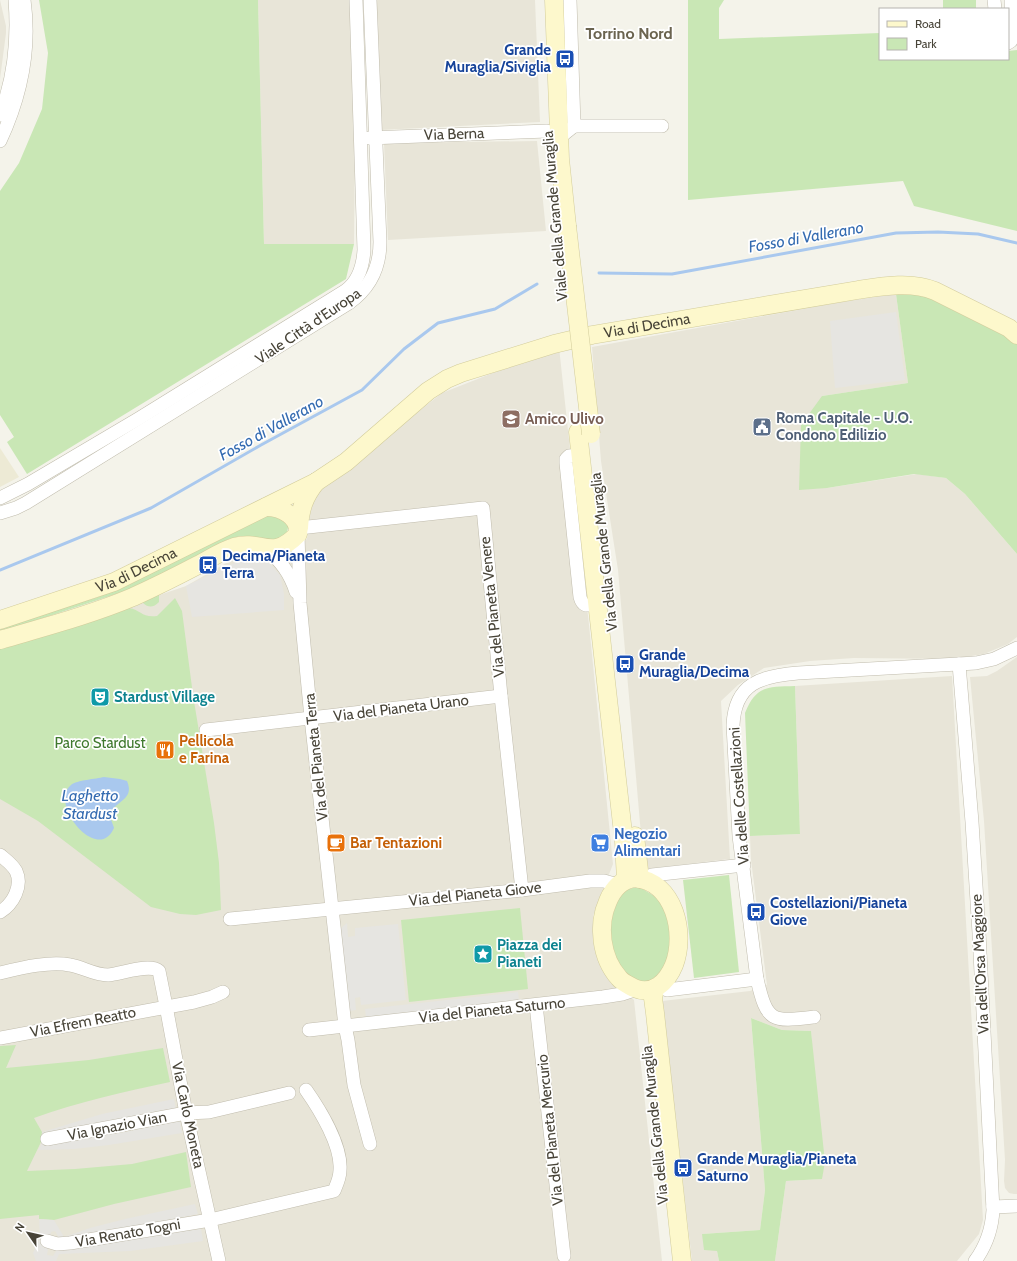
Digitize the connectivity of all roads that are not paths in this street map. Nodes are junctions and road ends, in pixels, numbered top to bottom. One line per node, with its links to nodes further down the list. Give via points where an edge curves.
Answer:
1 (14, 0): 10 (street, via 15,39 12,69)
2 (24, 0): 16 (street, via 26,38 22,78 14,108)
3 (356, 0): 15 (street, Viale Città d'Europa)
4 (370, 0): 14 (street, Viale Città d'Europa)
5 (543, 0): 13 (street, Viale della Grande Muraglia)
6 (554, 0): 13 (street, Viale della Grande Muraglia)
7 (570, 0): 11 (street)
8 (1011, 0): 9 (street, via 1012,35)
9 (1009, 42)
10 (0, 115)
11 (574, 126): 12 (street); 13 (street)
12 (662, 126)
13 (553, 134): 14 (street, Via Berna); 17 (street, Viale della Grande Muraglia)
14 (376, 137): 15 (street, Via Berna); 23 (street, Viale Città d'Europa, via 380,249 371,281 364,290 345,305 65,479 19,506)
15 (361, 138): 21 (street, Viale Città d'Europa, via 363,260 358,276 348,289 161,405)
16 (0, 141)
17 (561, 226): 19 (street, Via della Grande Muraglia, bridge)
18 (1014, 331): 20 (street, Via di Decima, via 935,291 912,286 858,290 577,338 447,379 422,395 342,465)
19 (584, 433): 36 (street, Via della Grande Muraglia); 36 (street, Via della Grande Muraglia, via 581,455 624,842)
20 (316, 482): 22 (street, Via di Decima); 24 (street, Via di Decima, via 301,508)
21 (0, 498)
22 (266, 507): 24 (street, via 286,512 294,520); 27 (street, Via di Decima, via 114,582)
23 (0, 513)
24 (299, 531): 25 (street, Via di Decima, via 285,546); 26 (street, Via del Pianeta Terra); 31 (street, Via del Pianeta Venere, via 483,508)
25 (267, 549): 26 (street, via 286,568); 28 (street, Via di Decima, via 246,545 229,549 133,597)
26 (300, 603): 32 (street, Via del Pianeta Terra)
27 (0, 620)
28 (0, 640)
29 (1017, 648): 30 (street, Via delle Costellazioni, via 991,660)
30 (959, 664): 35 (street, Via delle Costellazioni, via 782,674 762,678 748,687 733,716 739,836); 57 (street, Via dell'Orsa Maggiore, via 979,933)
31 (501, 696): 32 (street, Via del Pianeta Urano); 37 (street, Via del Pianeta Venere)
32 (311, 718): 33 (street, Via del Pianeta Urano); 38 (street, Via del Pianeta Terra)
33 (206, 730)
34 (0, 855): 39 (street, via 12,866 18,878 12,900)
35 (744, 865): 36 (street, Via del Pianeta Giove, via 652,875); 42 (street, Via delle Costellazioni)
36 (631, 881): 37 (street, Via del Pianeta Giove, via 590,881); 43 (street, via 613,891 606,905 602,938 617,976 623,982); 43 (street, via 654,885 666,896 678,926 679,941 674,963 667,978)
37 (522, 890): 38 (street, Via del Pianeta Giove)
38 (332, 909): 40 (street, Via del Pianeta Giove); 48 (street, Via del Pianeta Terra)
39 (0, 912)
40 (230, 919)
41 (0, 973): 46 (street, Via Carlo Moneta, via 61,964 100,974 147,968 160,973)
42 (757, 980): 43 (street, Via del Pianeta Saturno, via 667,990); 47 (street, Via delle Costellazioni, via 765,1006 774,1017 787,1020)
43 (648, 988): 45 (street, Via del Pianeta Saturno, via 603,998); 62 (street, Via della Grande Muraglia); 63 (street, Via della Grande Muraglia, via 653,998)
44 (223, 992): 46 (street, Via Efrem Reatto, via 203,1000)
45 (536, 1004): 48 (street, Via del Pianeta Saturno); 60 (street, Via del Pianeta Mercurio)
46 (166, 1006): 50 (street, Via Efrem Reatto); 53 (street, Via Carlo Moneta)
47 (814, 1017)
48 (345, 1026): 49 (street, Via del Pianeta Saturno); 55 (street, Via del Pianeta Terra, via 354,1085)
49 (309, 1030)
50 (0, 1038)
51 (306, 1090): 58 (street, Via Renato Togni, via 325,1120 339,1158 340,1174 334,1191)
52 (289, 1093): 53 (street, Via Ignazio Vian, via 209,1112)
53 (186, 1113): 54 (street, Via Ignazio Vian); 58 (street, Via Carlo Moneta)
54 (47, 1139)
55 (370, 1144)
56 (1017, 1206): 57 (street)
57 (993, 1207): 64 (street, Via dell'Orsa Maggiore, via 992,1224 982,1251)
58 (210, 1220): 59 (street, Via Renato Togni, via 70,1243 57,1244); 61 (street, Via Carlo Moneta)
59 (47, 1241)
60 (564, 1256)
61 (218, 1261)
62 (670, 1261)
63 (682, 1261)
64 (975, 1261)

